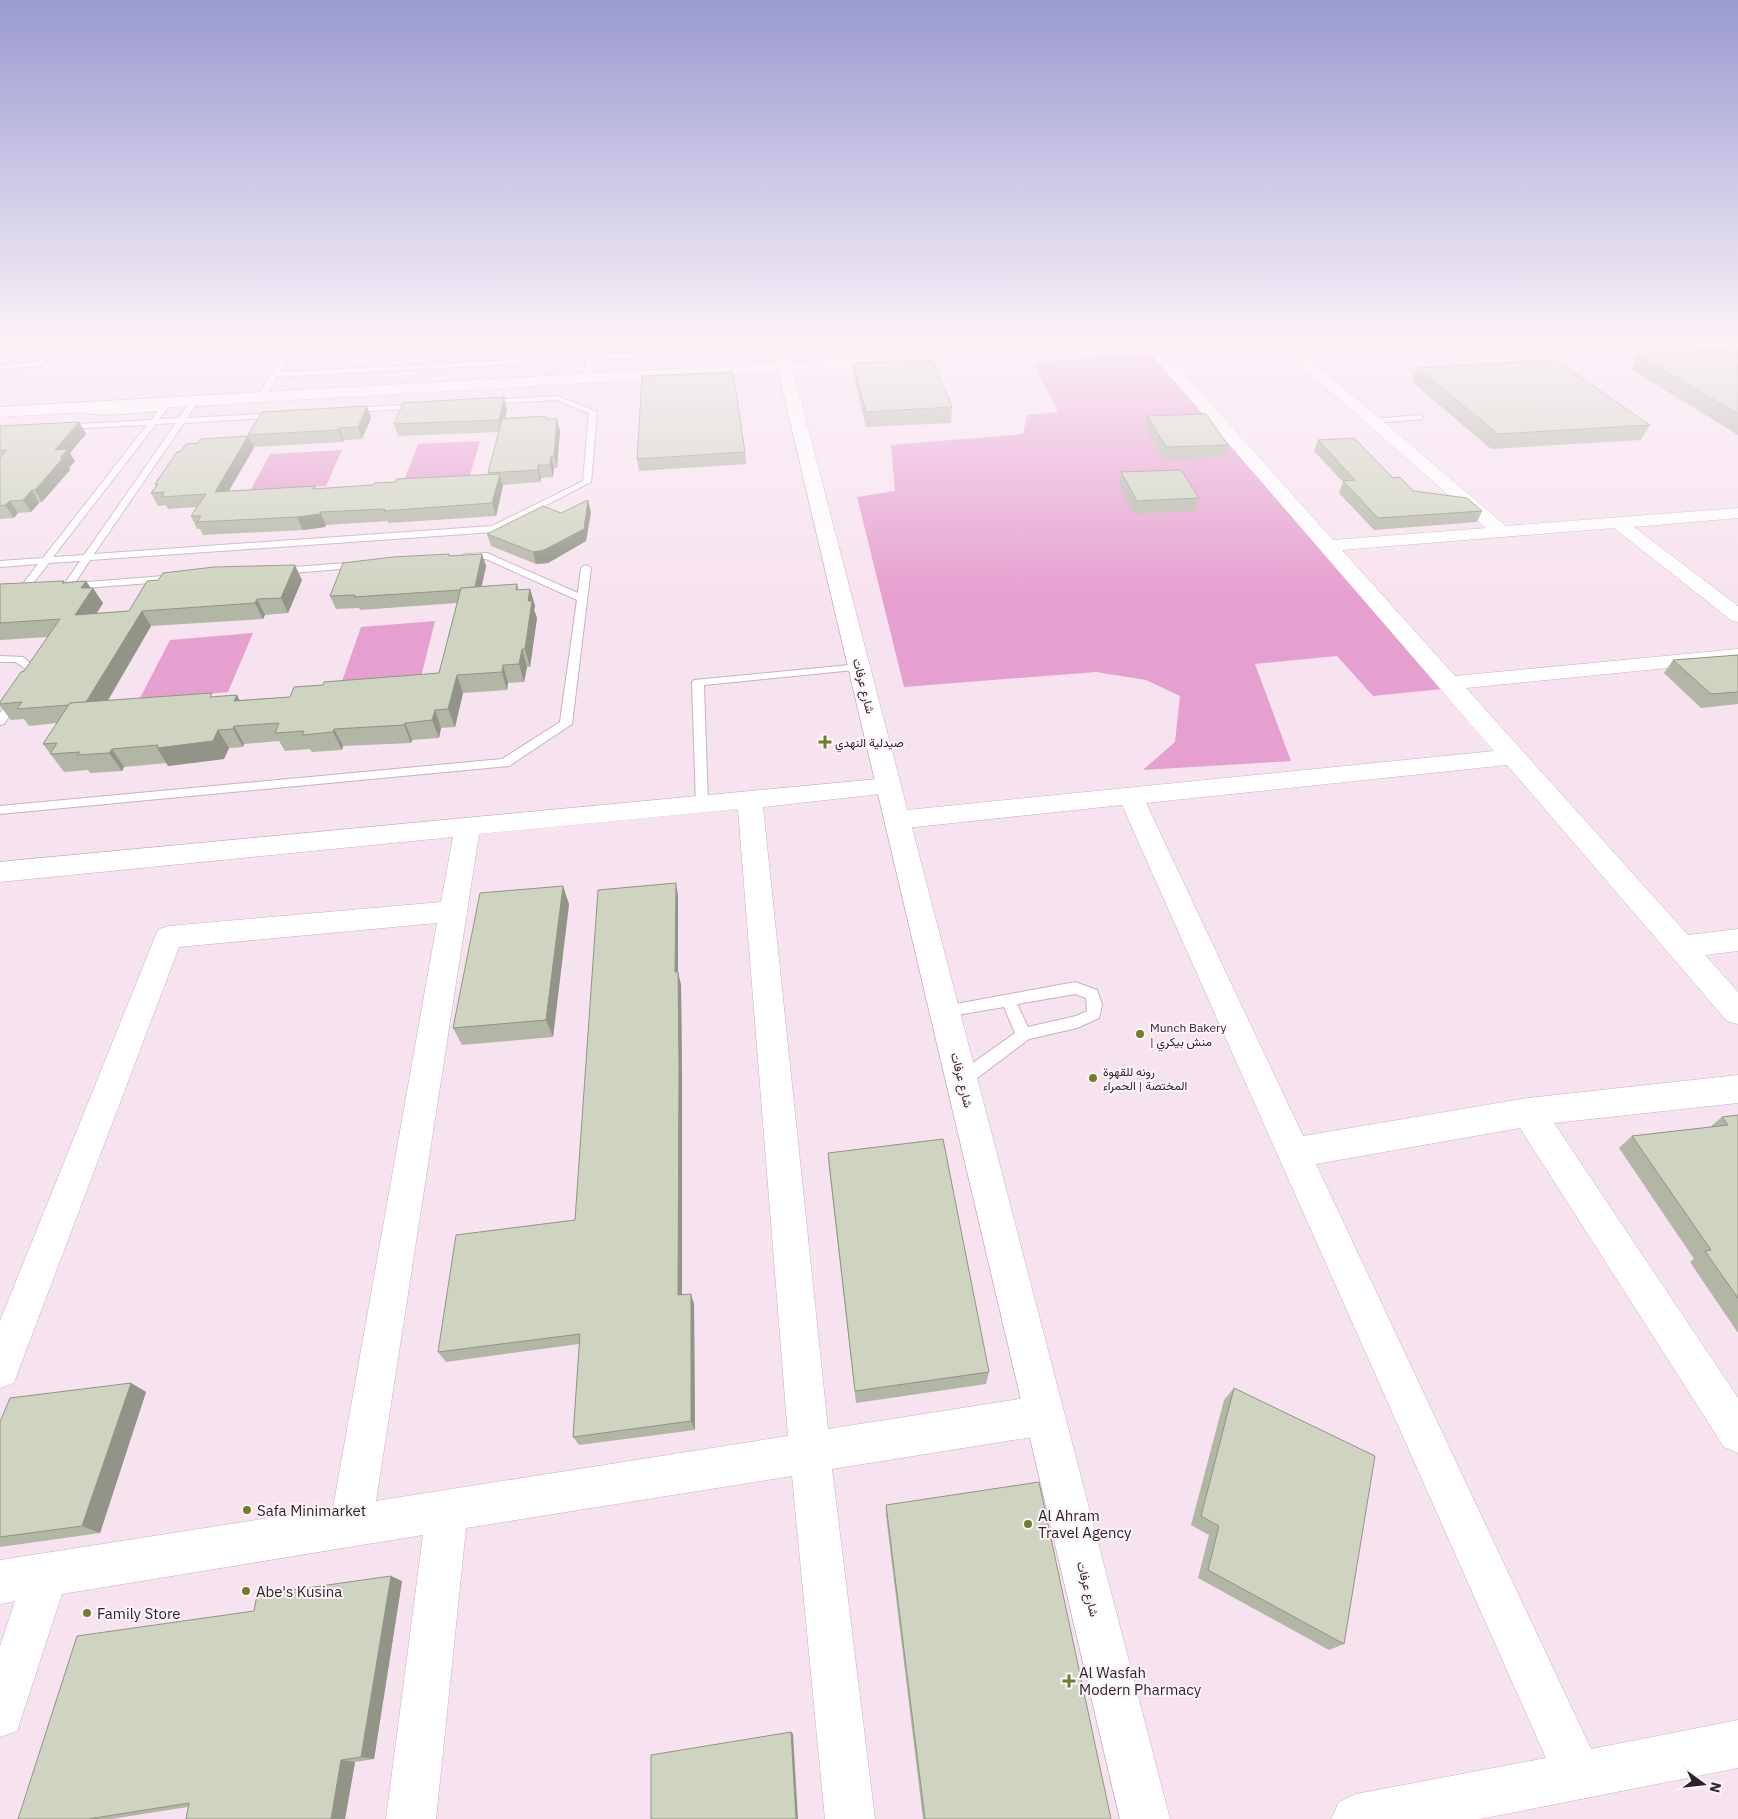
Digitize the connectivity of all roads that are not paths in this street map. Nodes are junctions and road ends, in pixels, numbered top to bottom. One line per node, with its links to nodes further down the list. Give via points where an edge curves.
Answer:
1 (98, 425): 8 (lane)
2 (151, 425): 15 (lane)
3 (180, 425): 13 (lane)
4 (592, 425): 13 (lane, via 587,482 494,529)
5 (800, 425): 26 (street, شارع عرفات)
6 (1220, 425): 12 (street)
7 (1379, 425): 11 (street)
8 (57, 427)
9 (1738, 513): 10 (street)
10 (1618, 522): 11 (street); 23 (street)
11 (1502, 532): 12 (street)
12 (1327, 546): 27 (street)
13 (89, 558): 15 (lane); 20 (lane, via 64,587)
14 (459, 558): 22 (lane, via 487,556)
15 (45, 561): 16 (lane); 21 (lane, via 20,590)
16 (0, 564)
17 (375, 564): 19 (lane)
18 (586, 568): 22 (lane)
19 (270, 571)
20 (184, 578)
21 (42, 588)
22 (582, 599): 34 (lane, via 566,724 505,764)
23 (1738, 616)
24 (1738, 655): 27 (street)
25 (0, 659): 28 (lane, via 19,659 34,670)
26 (860, 667): 30 (street, شارع عرفات); 33 (lane, via 698,682)
27 (1448, 683): 29 (street)
28 (0, 721)
29 (1514, 757): 31 (street); 40 (street)
30 (889, 786): 32 (street); 35 (street, شارع عرفات)
31 (1130, 796): 35 (street); 48 (street)
32 (750, 801): 33 (street); 52 (street)
33 (702, 806): 36 (street)
34 (0, 810)
35 (897, 820): 42 (street, شارع عرفات)
36 (467, 828): 37 (street); 38 (street)
37 (0, 872)
38 (453, 911): 49 (street, via 170,937); 54 (street)
39 (1738, 940): 40 (street)
40 (1681, 947): 43 (street)
41 (1008, 1000): 42 (lane); 44 (lane); 44 (lane, via 1075,988 1092,994 1094,1014 1085,1020)
42 (945, 1011): 45 (street, شارع عرفات)
43 (1738, 1012)
44 (1024, 1035): 45 (lane)
45 (962, 1080): 50 (street, شارع عرفات)
46 (1738, 1089): 47 (street)
47 (1528, 1112): 48 (street); 51 (street)
48 (1293, 1153): 59 (street)
49 (0, 1369)
50 (1045, 1414): 52 (street); 62 (street, شارع عرفات)
51 (1738, 1433)
52 (810, 1452): 53 (street); 61 (street)
53 (447, 1511): 54 (street); 60 (street)
54 (351, 1526): 55 (street)
55 (46, 1575): 56 (street); 57 (street)
56 (0, 1582)
57 (0, 1714)
58 (1738, 1744): 59 (street)
59 (1578, 1775): 63 (street)
60 (412, 1819)
61 (850, 1819)
62 (1145, 1819)
63 (1356, 1819)

